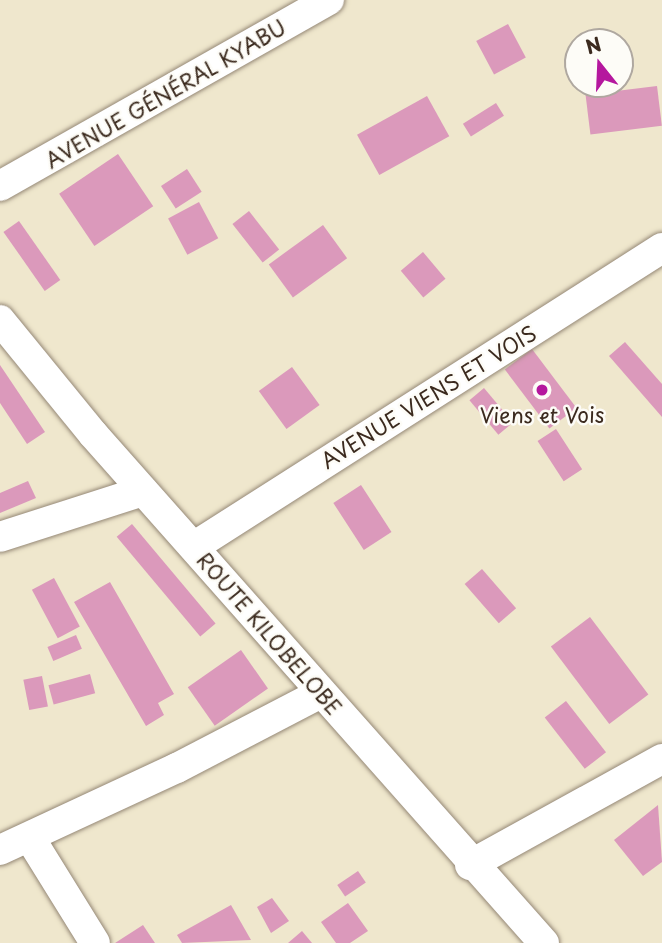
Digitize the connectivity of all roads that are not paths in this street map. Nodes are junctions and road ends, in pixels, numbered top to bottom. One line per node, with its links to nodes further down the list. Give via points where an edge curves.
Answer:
1 (329, 0): 2 (street, AVENUE GÉNÉRAL KYABU)
2 (0, 186)
3 (662, 248): 7 (street, AVENUE VIENS ET VOIS)
4 (0, 320): 5 (street, ROUTE KILOBELOBE)
5 (143, 491): 6 (street); 7 (street, ROUTE KILOBELOBE)
6 (0, 537)
7 (195, 546): 8 (street, ROUTE KILOBELOBE)
8 (321, 693): 10 (street); 12 (street, ROUTE KILOBELOBE)
9 (662, 759): 12 (street)
10 (30, 838): 11 (street); 13 (street)
11 (0, 850)
12 (470, 865): 14 (street, ROUTE KILOBELOBE)
13 (95, 943)
14 (544, 943)

